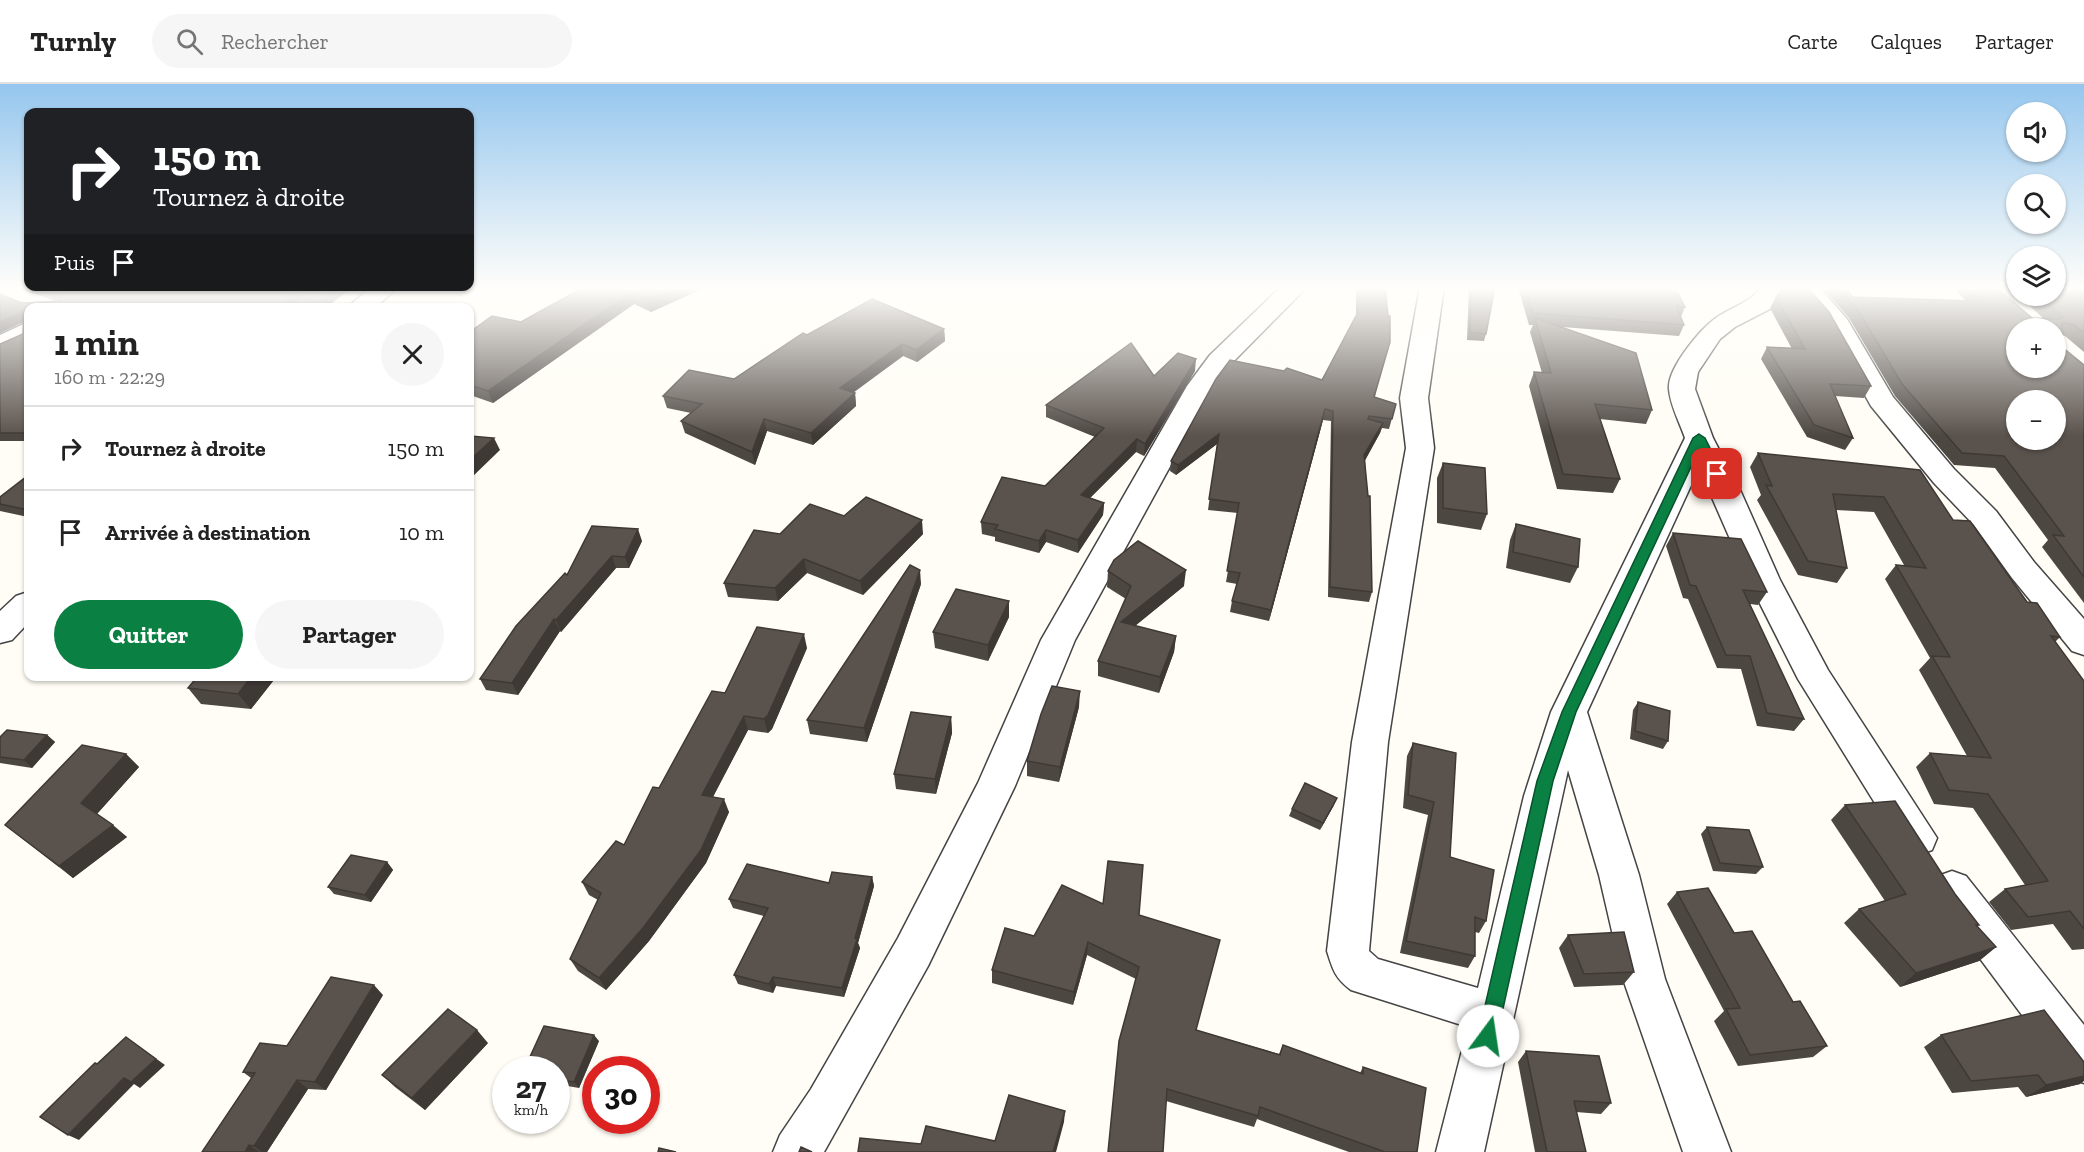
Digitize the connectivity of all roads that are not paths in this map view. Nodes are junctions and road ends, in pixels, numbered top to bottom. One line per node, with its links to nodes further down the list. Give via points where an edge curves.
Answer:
1 (15, 337): 6 (street)
2 (1244, 337): 14 (street, via 1219,361 1194,396 1058,640 996,786 914,952)
3 (1424, 337): 12 (street, via 1414,398 1420,448 1371,732 1348,951 1353,966 1366,976)
4 (1709, 337): 7 (street, via 1685,372 1682,389)
5 (1845, 337): 10 (street, via 1881,400 1985,518)
6 (0, 345)
7 (1699, 438): 11 (street); 13 (street, via 1815,680 1955,894)
8 (24, 608): 9 (street)
9 (0, 631)
10 (2084, 642)
11 (1569, 712): 12 (street, via 1545,781); 16 (street, via 1616,865 1644,979)
12 (1493, 1013): 15 (street)
13 (2084, 1061)
14 (796, 1152)
15 (1460, 1152)
16 (1707, 1152)

